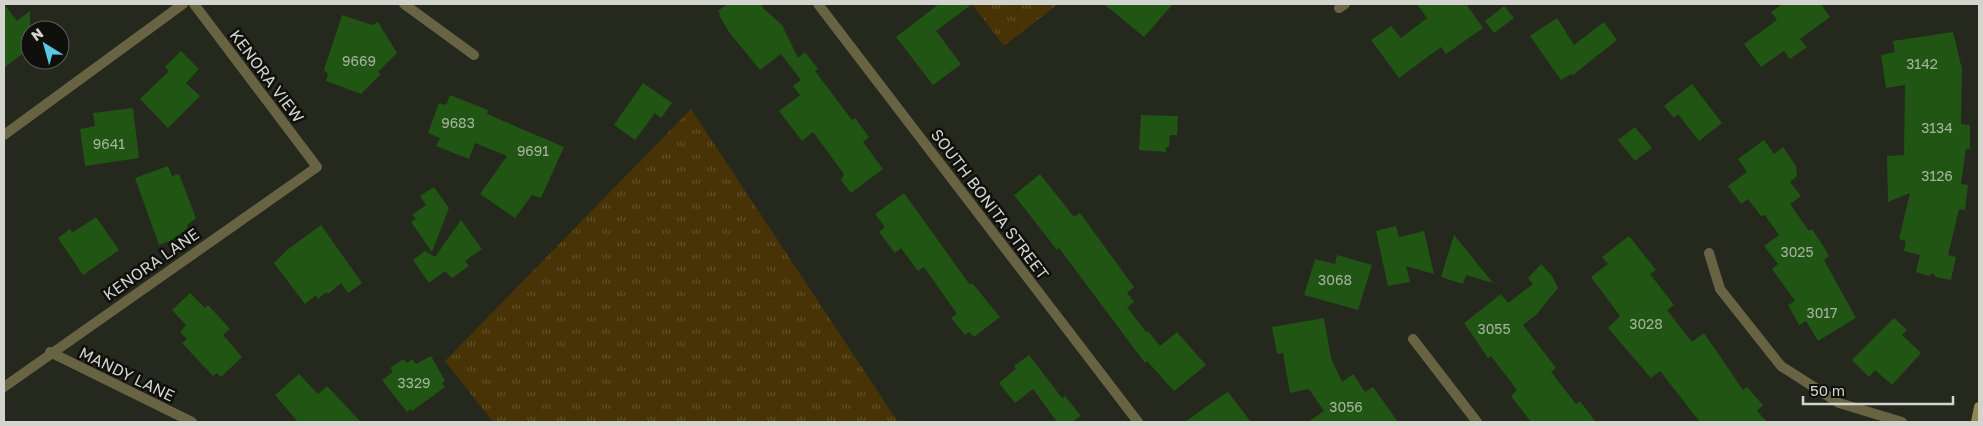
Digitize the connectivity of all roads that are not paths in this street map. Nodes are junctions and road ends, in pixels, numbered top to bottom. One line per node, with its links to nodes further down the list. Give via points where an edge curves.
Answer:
1 (183, 4): 6 (street)
2 (194, 4): 7 (street, KENORA VIEW)
3 (404, 4): 5 (street)
4 (818, 4): 14 (street, SOUTH BONITA STREET)
5 (474, 55)
6 (4, 134)
7 (317, 167): 10 (street, KENORA LANE)
8 (1709, 253): 16 (street, via 1720,289 1781,366 1839,403)
9 (1413, 339): 15 (street)
10 (50, 352): 11 (street, KENORA LANE); 13 (street, MANDY LANE)
11 (4, 387)
12 (1979, 407): 17 (main road)
13 (192, 422)
14 (1138, 422)
15 (1477, 422)
16 (1902, 422)
17 (1976, 422)

